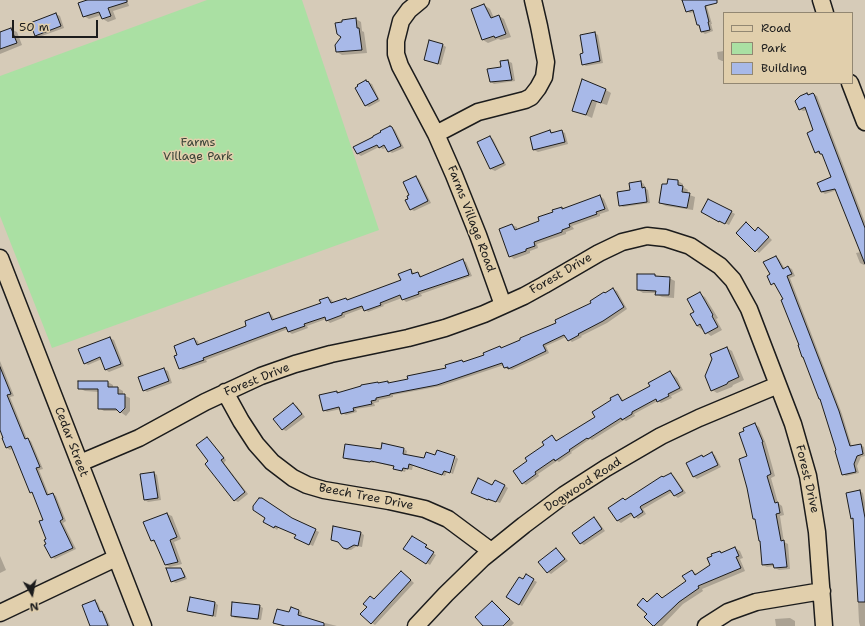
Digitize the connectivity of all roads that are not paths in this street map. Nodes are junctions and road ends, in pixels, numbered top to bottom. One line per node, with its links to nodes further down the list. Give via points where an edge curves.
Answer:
1 (421, 0): 7 (street, Farms Village Road, via 401,21 396,49 400,66)
2 (533, 0): 7 (street, via 546,65 544,77 538,88 525,100 482,111)
3 (821, 0): 4 (street)
4 (825, 12)
5 (850, 84): 6 (street)
6 (865, 122)
7 (436, 134): 9 (street, Farms Village Road, via 468,210)
8 (0, 258): 12 (street, Cedar Street)
9 (503, 305): 10 (street, Forest Drive, via 622,242 647,236 672,239 690,246 715,262 733,280 749,309); 11 (street, Forest Drive, via 426,334 295,364)
10 (778, 385): 13 (street, Dogwood Road, via 700,418 634,452 564,495); 15 (street, Forest Drive, via 801,450 811,490)
11 (225, 392): 12 (street, Forest Drive, via 139,438); 13 (street, Beech Tree Drive, via 256,444 272,462 293,478 324,490 425,509 448,519)
12 (80, 464): 14 (street, Cedar Street)
13 (491, 551): 18 (street, Dogwood Road)
14 (116, 558): 16 (street); 17 (street, Cedar Street)
15 (822, 591): 19 (street, via 756,602 728,612); 20 (street, Forest Drive)
16 (0, 613)
17 (143, 626)
18 (416, 626)
19 (706, 626)
20 (824, 626)

